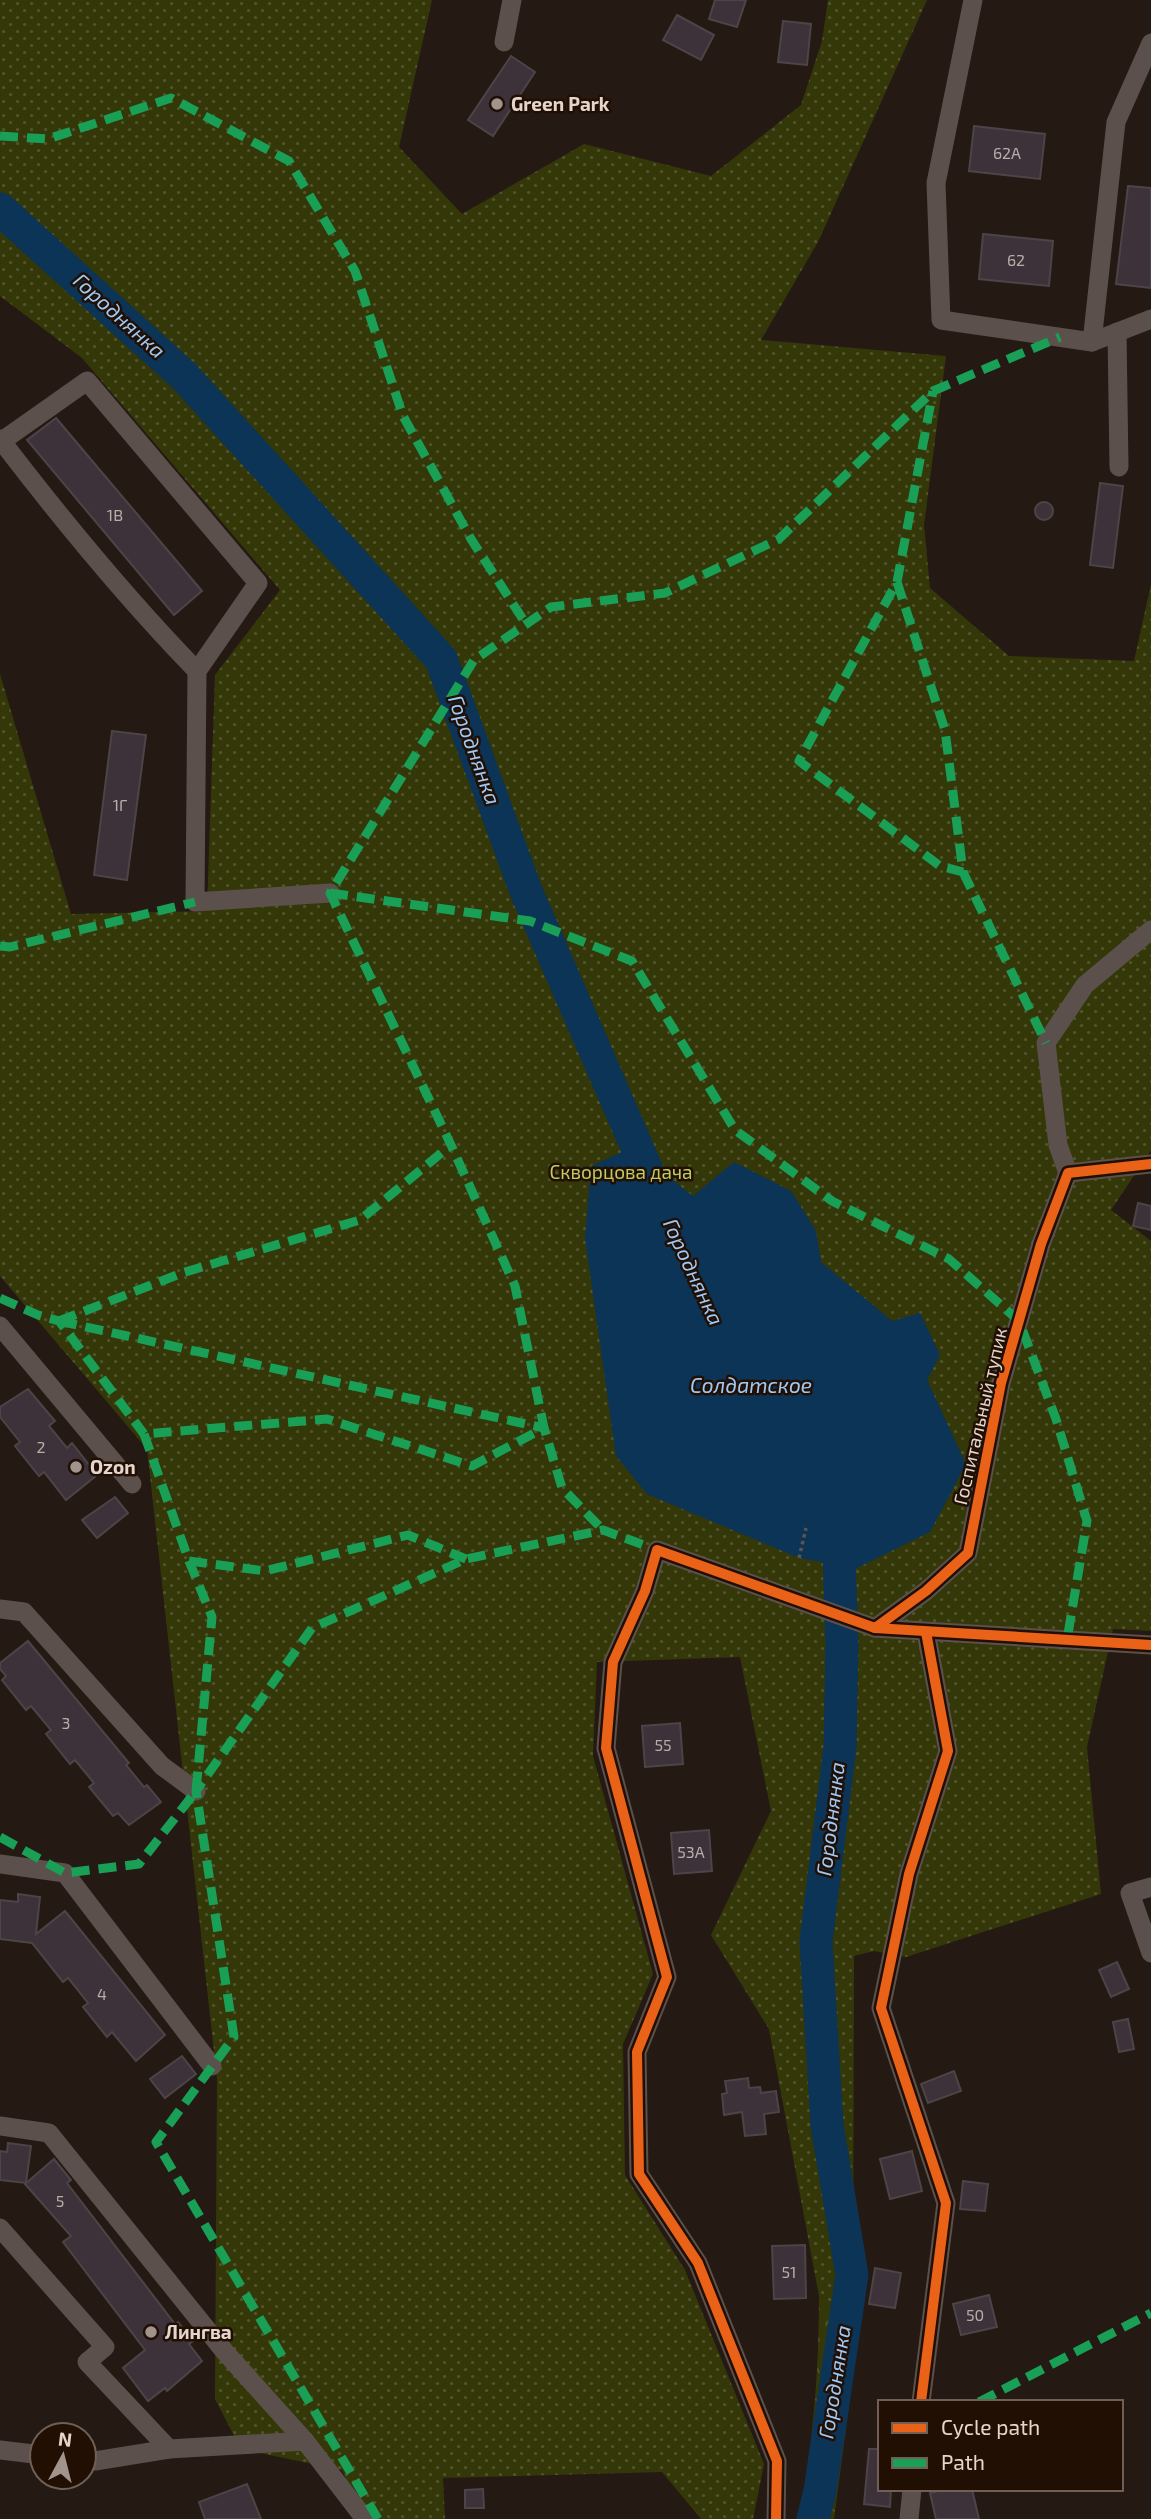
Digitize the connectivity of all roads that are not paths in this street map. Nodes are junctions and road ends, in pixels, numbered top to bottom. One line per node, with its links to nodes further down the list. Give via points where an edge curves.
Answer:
1 (512, 0): 3 (street)
2 (973, 0): 7 (street, via 936,183 941,320)
3 (504, 42)
4 (1151, 43): 7 (street, via 1116,122)
5 (1151, 319): 6 (street)
6 (1117, 332): 7 (street); 9 (street)
7 (1092, 341)
8 (1, 440): 10 (street, via 49,505); 10 (street, via 87,381 96,391 258,583)
9 (1119, 467)
10 (197, 671): 11 (street, via 195,902)
11 (330, 893)
12 (1151, 930): 14 (street, via 1085,985 1046,1043 1058,1144)
13 (1151, 1164): 14 (street)
14 (1068, 1173): 18 (street, Госпитальный тупик, via 1041,1244 1001,1383 968,1553 926,1591)
15 (0, 1326): 16 (street)
16 (132, 1483)
17 (0, 1609): 21 (street, via 24,1612 162,1766)
18 (874, 1628): 19 (street); 36 (street, via 657,1550 645,1591 613,1662 606,1748 667,1977 637,2052 639,2174 698,2263 718,2312 777,2461)
19 (926, 1632): 20 (street); 28 (street, via 948,1751 909,1874 881,2008 946,2203)
20 (1151, 1645)
21 (196, 1791)
22 (0, 1864): 25 (street, via 65,1873)
23 (1151, 1887): 24 (street, via 1130,1893)
24 (1151, 1953)
25 (212, 2066)
26 (0, 2126): 29 (street, via 49,2133 225,2352)
27 (0, 2228): 30 (street, via 105,2347 87,2362)
28 (921, 2400)
29 (305, 2441): 30 (street); 35 (street)
30 (169, 2449): 33 (street)
31 (0, 2450): 32 (street)
32 (28, 2453)
33 (98, 2461)
34 (912, 2491): 37 (street)
35 (365, 2519)
36 (776, 2519)
37 (909, 2519)

